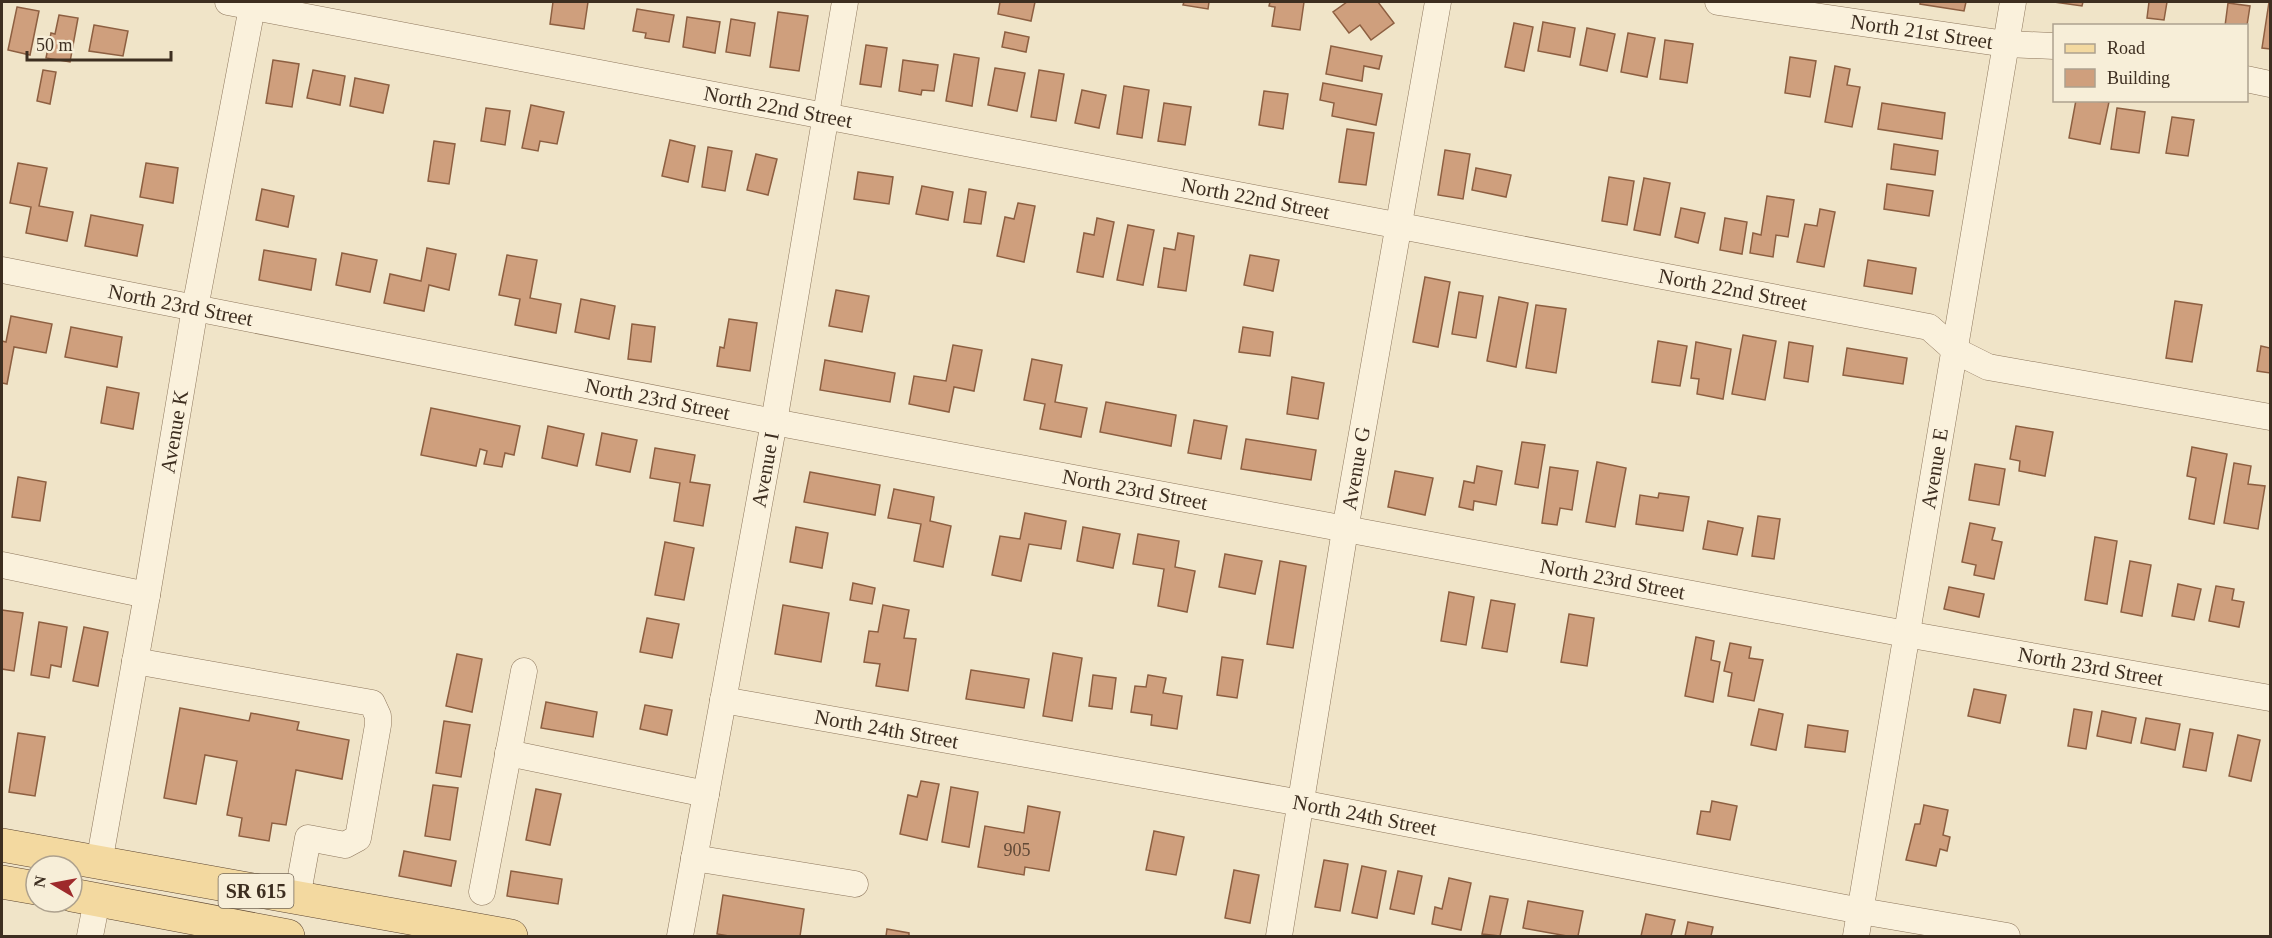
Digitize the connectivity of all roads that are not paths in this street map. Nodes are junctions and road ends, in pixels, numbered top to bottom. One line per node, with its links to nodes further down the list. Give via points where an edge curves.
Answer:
1 (845, 2): 10 (street, Avenue I)
2 (1438, 2): 11 (street, Avenue G)
3 (1718, 2): 6 (street, North 21st Street)
4 (2013, 2): 6 (street, Avenue E)
5 (244, 3): 10 (street, North 22nd Street); 13 (street, Avenue K)
6 (2006, 44): 7 (street, North 21st Street); 14 (street, Avenue E)
7 (2053, 46)
8 (2248, 79): 9 (street)
9 (2271, 84)
10 (825, 117): 11 (street, North 22nd Street); 16 (street, Avenue I)
11 (1398, 224): 14 (street, North 22nd Street, via 1929,327); 17 (street, Avenue G)
12 (2, 270): 13 (street, North 23rd Street)
13 (195, 308): 16 (street, North 23rd Street); 19 (street, Avenue K)
14 (1956, 351): 15 (street, North 22nd Street, via 1988,367); 20 (street, Avenue E)
15 (2271, 417)
16 (774, 422): 17 (street, North 23rd Street); 24 (street, Avenue I)
17 (1345, 530): 20 (street, North 23rd Street); 27 (street, Avenue G)
18 (2, 565): 19 (street)
19 (147, 595): 21 (street, Avenue K)
20 (1906, 634): 23 (street, North 23rd Street); 39 (street, Avenue E)
21 (135, 661): 31 (street, Avenue K); 38 (street, via 372,703 376,708 378,725 358,838 345,845 308,838)
22 (524, 671): 25 (street)
23 (2271, 698)
24 (723, 700): 26 (street, Avenue I); 27 (street, North 24th Street)
25 (508, 753): 26 (street); 36 (street)
26 (706, 794): 29 (street, Avenue I)
27 (1301, 803): 39 (street, North 24th Street); 44 (street, Avenue G)
28 (2, 844): 31 (main road, SR 615)
29 (694, 858): 34 (street); 43 (street, Avenue I)
30 (2, 867): 32 (main road)
31 (85, 869): 38 (main road, SR 615)
32 (24, 872)
33 (2, 882): 35 (main road)
34 (855, 884)
35 (24, 886)
36 (482, 892)
37 (84, 898): 40 (street); 41 (main road, SR 615)
38 (297, 898): 42 (main road, SR 615)
39 (1861, 911): 45 (street, Avenue E); 46 (street, North 24th Street)
40 (90, 936)
41 (288, 936)
42 (511, 936)
43 (680, 936)
44 (1279, 936)
45 (1856, 936)
46 (2007, 936)

